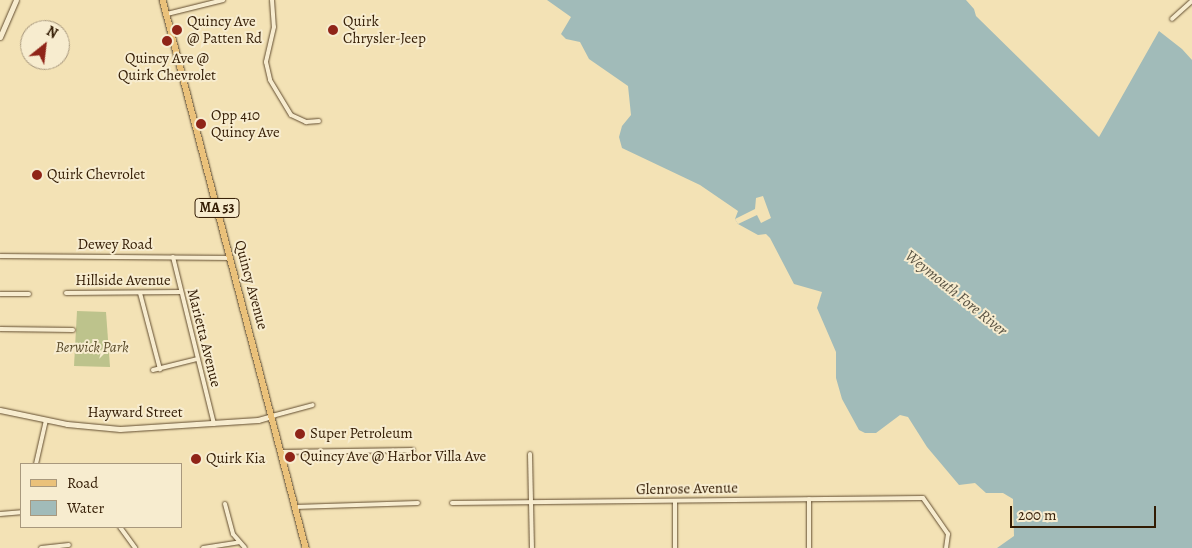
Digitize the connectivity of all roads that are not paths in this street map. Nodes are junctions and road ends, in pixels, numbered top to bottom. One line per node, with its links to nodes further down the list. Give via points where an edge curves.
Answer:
1 (16, 0): 8 (main road)
2 (163, 0): 6 (main road, Quincy Avenue / MA 53)
3 (223, 0): 6 (street)
4 (272, 0): 9 (street, via 274,27 266,62 270,80 291,115 306,122)
5 (1192, 1): 7 (street)
6 (166, 14): 12 (main road, Quincy Avenue / MA 53)
7 (1172, 19)
8 (0, 37)
9 (319, 121)
10 (0, 256): 11 (street, Dewey Road)
11 (173, 257): 12 (street, Dewey Road); 13 (street, Marietta Avenue)
12 (231, 258): 25 (main road, Quincy Avenue / MA 53)
13 (181, 292): 15 (street, Hillside Avenue); 20 (street, Marietta Avenue)
14 (66, 293): 15 (street, Hillside Avenue)
15 (140, 293): 21 (street)
16 (0, 294): 17 (street)
17 (29, 294)
18 (0, 329): 19 (street)
19 (73, 330)
20 (197, 359): 21 (street); 27 (street, Marietta Avenue)
21 (160, 369): 22 (street)
22 (153, 370)
23 (313, 404): 25 (street)
24 (0, 410): 26 (main road, Hayward Street)
25 (272, 416): 27 (main road, Hayward Street); 29 (main road, Quincy Avenue / MA 53)
26 (46, 420): 27 (main road, Hayward Street, via 120,429); 31 (street)
27 (214, 424)
28 (413, 450): 29 (street)
29 (281, 452): 38 (main road, Quincy Avenue / MA 53)
30 (530, 454): 34 (street)
31 (36, 463)
32 (809, 499): 33 (street, Glenrose Avenue); 51 (street); 52 (street, Glenrose Avenue, via 923,498 947,532)
33 (675, 501): 34 (street, Glenrose Avenue); 50 (street)
34 (531, 502): 35 (street, Glenrose Avenue); 49 (street)
35 (452, 503)
36 (225, 504): 42 (street, via 232,534)
37 (418, 504): 38 (street)
38 (295, 508): 48 (main road, Quincy Avenue / MA 53)
39 (20, 512): 40 (street)
40 (0, 514)
41 (121, 528): 45 (street)
42 (239, 542): 46 (street); 47 (street)
43 (69, 546): 44 (street)
44 (41, 548)
45 (135, 548)
46 (203, 548)
47 (245, 548)
48 (306, 548)
49 (532, 548)
50 (675, 548)
51 (809, 548)
52 (947, 548)

